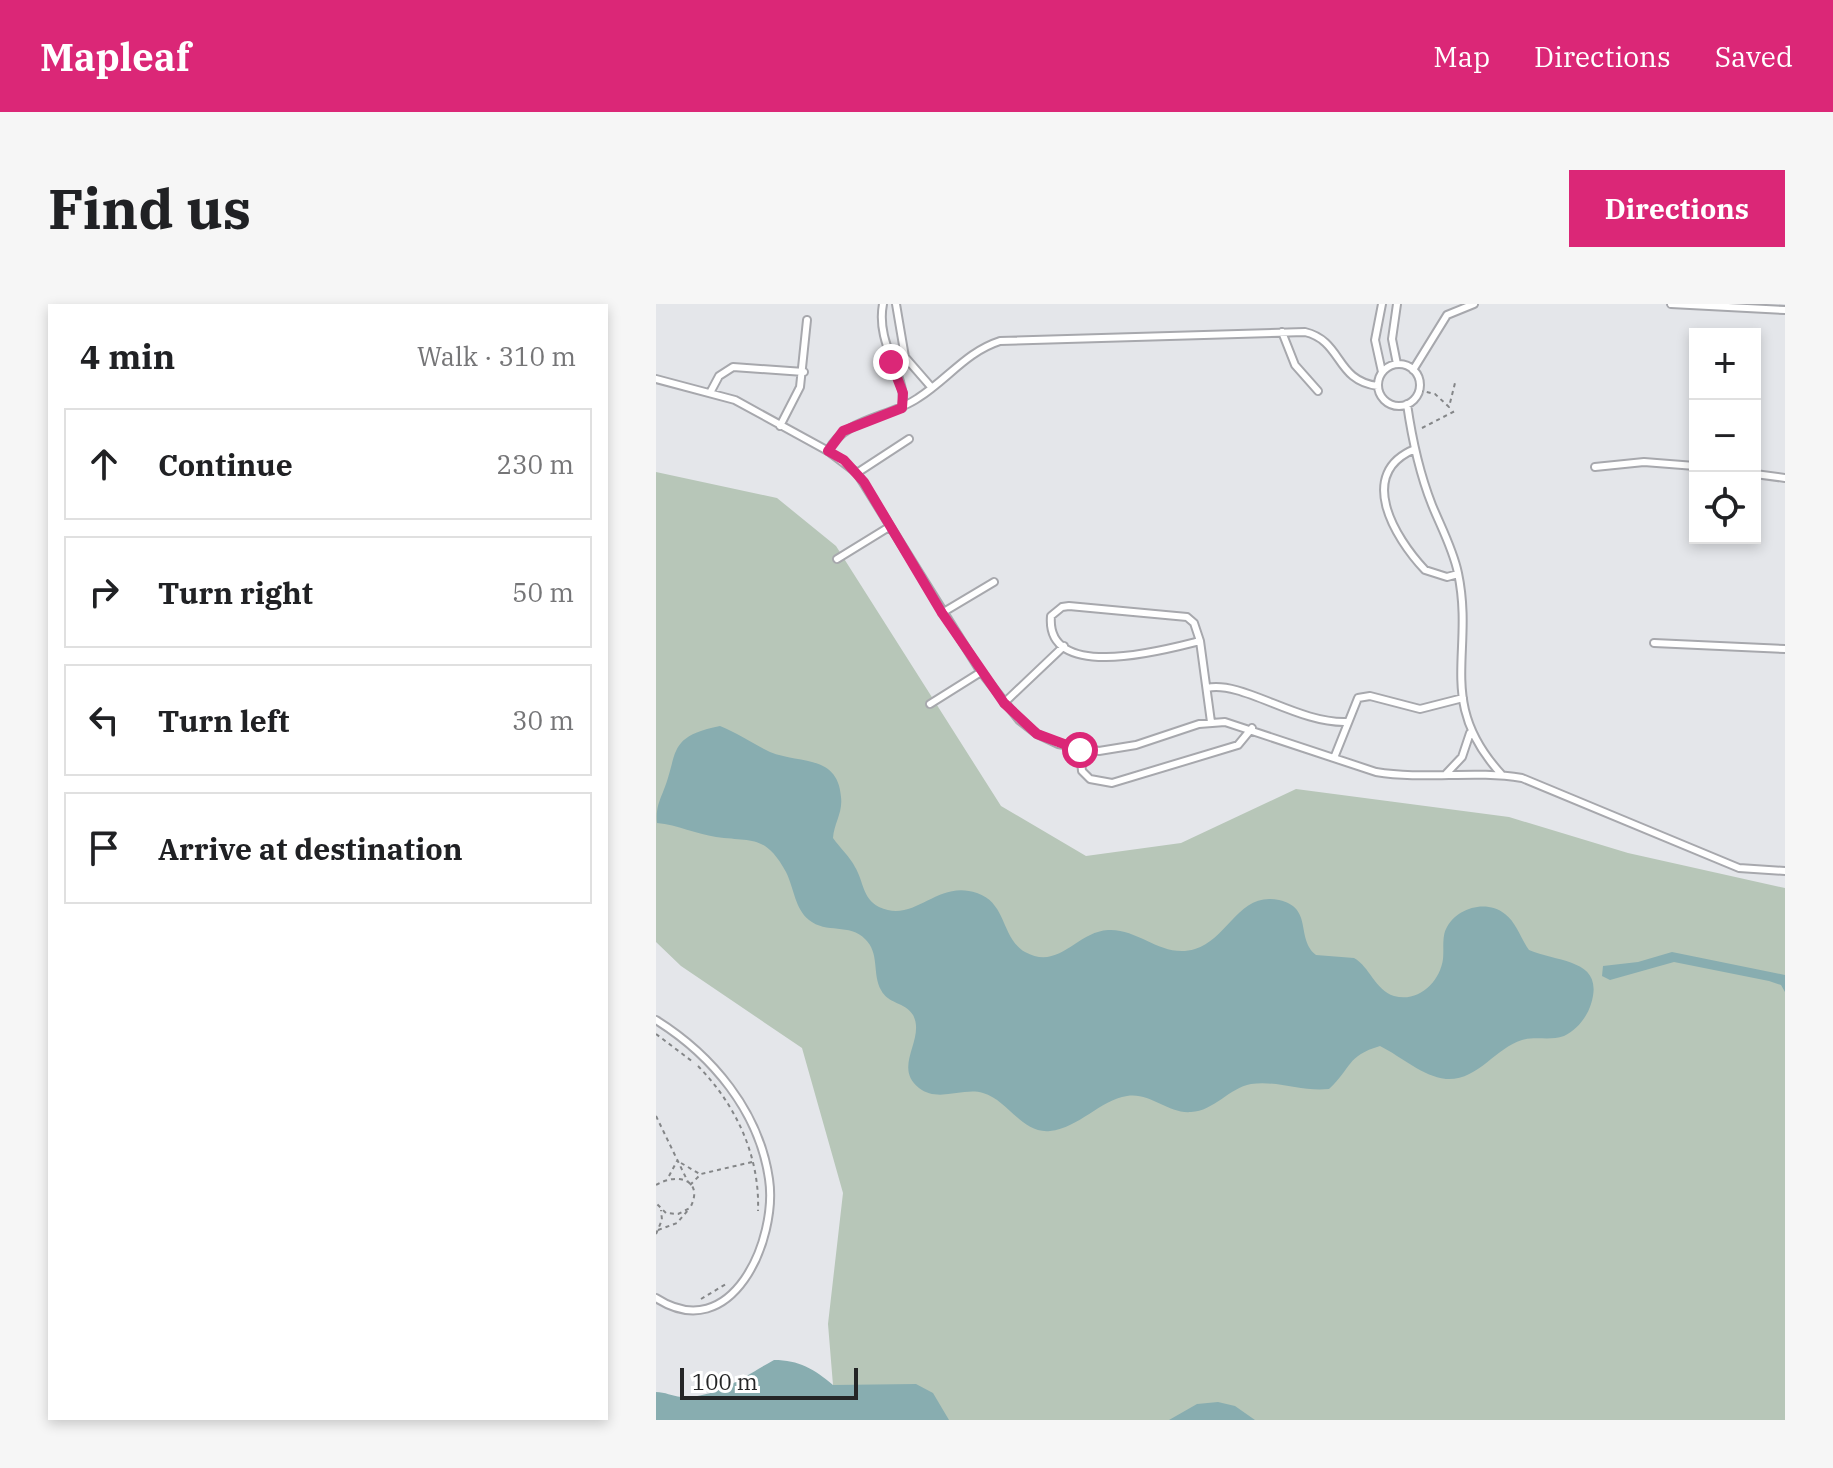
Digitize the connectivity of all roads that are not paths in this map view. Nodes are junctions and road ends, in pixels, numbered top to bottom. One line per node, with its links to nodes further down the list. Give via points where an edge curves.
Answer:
1 (1382, 304): 9 (lane)
2 (1397, 304): 10 (lane)
3 (1474, 304): 15 (lane, via 1447,315)
4 (1671, 304): 7 (lane)
5 (882, 308): 6 (lane); 13 (lane, via 882,337)
6 (896, 308): 12 (lane)
7 (1785, 310)
8 (807, 320): 16 (lane)
9 (1377, 329): 10 (lane); 17 (lane)
10 (1394, 331): 14 (lane)
11 (1282, 332): 19 (lane, via 1317,334 1350,376); 20 (lane, via 1000,341 973,352); 22 (lane, via 1295,365)
12 (905, 357): 13 (lane); 20 (lane)
13 (891, 362): 24 (lane, via 903,393)
14 (1397, 364): 15 (lane); 17 (lane)
15 (1413, 370): 23 (lane, via 1419,390)
16 (804, 372): 21 (lane, via 733,367 719,376); 25 (lane)
17 (1382, 372): 19 (lane)
18 (656, 379): 21 (lane)
19 (1378, 386): 23 (lane, via 1384,400)
20 (932, 388): 24 (lane)
21 (711, 391): 25 (lane)
22 (1318, 391)
23 (1407, 404): 27 (lane)
24 (902, 408): 28 (lane, via 843,431)
25 (780, 426): 28 (lane)
26 (909, 439): 31 (lane)
27 (1415, 449): 36 (lane); 36 (lane, via 1391,464 1384,476 1383,503 1425,570 1436,576)
28 (828, 451): 31 (lane)
29 (1689, 466): 30 (lane, via 1644,462)
30 (1595, 467)
31 (857, 473): 34 (lane)
32 (1761, 475): 33 (lane)
33 (1785, 478)
34 (889, 527): 35 (lane); 38 (lane)
35 (837, 559)
36 (1458, 574): 45 (lane)
37 (994, 582): 38 (lane)
38 (942, 613): 43 (lane)
39 (1200, 641): 41 (lane, via 1117,659); 41 (lane, via 1194,623 1178,614 1062,607 1051,616 1051,624); 44 (lane)
40 (1654, 643): 42 (lane)
41 (1064, 646): 46 (lane)
42 (1785, 649)
43 (981, 672): 46 (lane); 47 (lane)
44 (1207, 688): 48 (lane); 49 (lane, via 1231,688 1318,721)
45 (1463, 698): 49 (lane, via 1420,709 1364,695 1354,703); 51 (lane)
46 (1004, 703): 52 (lane, via 1037,734)
47 (930, 704)
48 (1211, 722): 50 (lane); 52 (lane, via 1118,750)
49 (1347, 722): 53 (lane)
50 (1252, 728): 52 (lane, via 1238,745 1112,783 1090,779 1082,771); 53 (lane)
51 (1470, 733): 54 (lane, via 1462,757); 55 (lane)
52 (1080, 750)
53 (1334, 758): 54 (lane, via 1399,776)
54 (1445, 775): 55 (lane)
55 (1502, 775): 56 (lane, via 1542,784 1739,868)
56 (1785, 871)
57 (656, 1020): 58 (lane, via 700,1053 738,1099 766,1163 771,1204 760,1253 737,1290 717,1304 697,1308)
58 (656, 1298)

